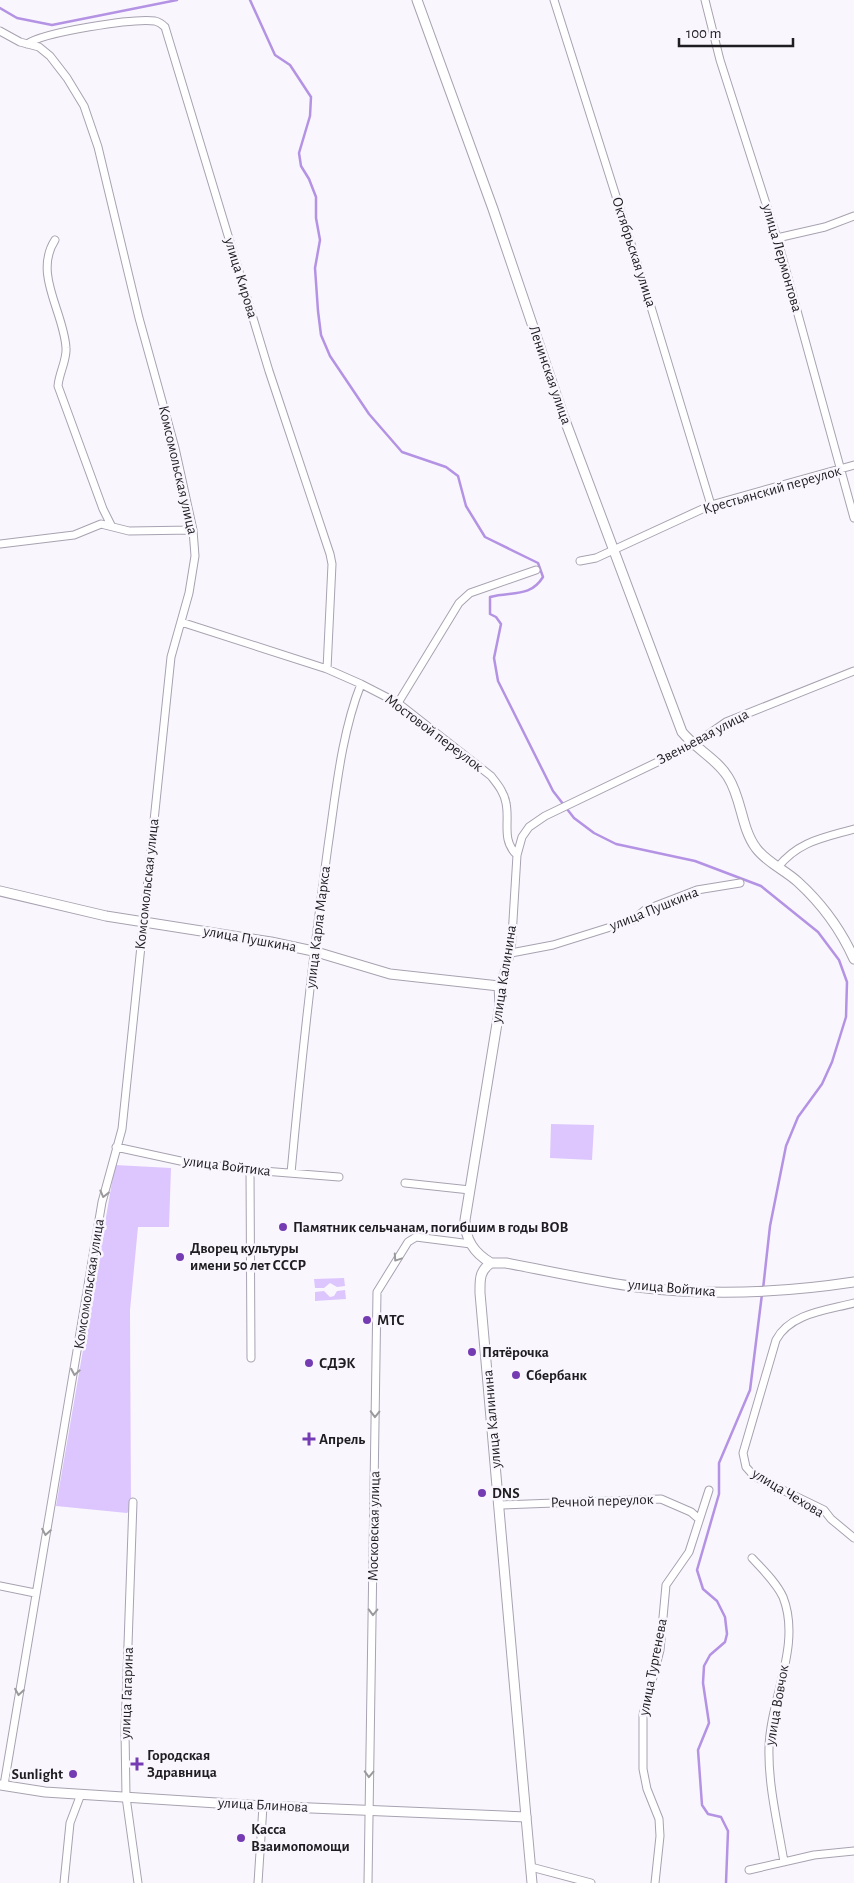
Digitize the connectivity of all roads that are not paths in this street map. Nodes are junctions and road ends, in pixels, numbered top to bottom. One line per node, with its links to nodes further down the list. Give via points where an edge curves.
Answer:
1 (417, 0): 16 (main road, Ленинская улица, via 563,415)
2 (554, 0): 11 (street, Октябрьская улица)
3 (704, 0): 7 (street, улица Лермонтова)
4 (0, 31): 5 (street, Комсомольская улица)
5 (27, 44): 14 (street, Комсомольская улица, via 39,47 50,56 84,106 98,147); 20 (street, улица Кирова, via 44,36 138,20 158,21 165,27 269,371 330,554)
6 (854, 216): 7 (street, via 825,227)
7 (777, 238): 10 (street, улица Лермонтова)
8 (55, 240): 13 (street, via 46,261 67,350 58,386)
9 (854, 465): 10 (street, Крестьянский переулок)
10 (841, 469): 11 (street, Крестьянский переулок); 12 (street, улица Лермонтова)
11 (711, 505): 16 (street, Крестьянский переулок)
12 (854, 518)
13 (111, 525): 14 (street, via 129,531); 15 (street, via 100,524 74,535)
14 (193, 530): 19 (street, Комсомольская улица, via 195,556)
15 (0, 544)
16 (614, 549): 17 (street, Крестьянский переулок); 24 (main road, Ленинская улица, via 674,713 682,732)
17 (580, 561)
18 (536, 570): 23 (street, via 470,593 458,603)
19 (181, 622): 20 (street, Мостовой переулок); 31 (street, Комсомольская улица, via 171,657)
20 (328, 669): 22 (street, Мостовой переулок)
21 (854, 671): 24 (street, Звеньевая улица, via 726,722)
22 (361, 684): 23 (street, Мостовой переулок); 32 (street, улица Карла Маркса, via 342,756)
23 (398, 703): 27 (street, Мостовой переулок, via 491,776 501,789 507,812 507,841)
24 (693, 745): 25 (street, Звеньевая улица); 28 (main road, Ленинская улица, via 714,760 728,776 757,850)
25 (554, 812): 27 (street, улица Калинина, via 529,827)
26 (854, 829): 28 (street, via 807,842 789,853)
27 (517, 855): 33 (street, улица Калинина)
28 (778, 867): 34 (main road, Ленинская улица, via 798,882 823,909)
29 (740, 883): 33 (street, улица Пушкина, via 697,890 645,910 633,920 553,945)
30 (0, 891): 31 (main road, улица Пушкина)
31 (142, 922): 32 (main road, улица Пушкина); 36 (street, Комсомольская улица, via 124,1113)
32 (313, 951): 35 (main road, улица Пушкина, via 390,974); 38 (street, улица Карла Маркса)
33 (511, 952): 35 (street, улица Калинина)
34 (854, 959)
35 (500, 986): 41 (main road, улица Калинина, via 500,1005)
36 (116, 1147): 37 (street, улица Войтика, via 185,1162); 54 (street, Комсомольская улица, one-way to 54, via 102,1202)
37 (250, 1170): 38 (street, улица Войтика); 46 (street)
38 (291, 1173): 39 (street, улица Войтика)
39 (339, 1177)
40 (405, 1183): 41 (street)
41 (470, 1190): 42 (main road, улица Калинина, via 465,1233)
42 (471, 1244): 43 (main road, via 480,1257); 59 (street, Московская улица, one-way to 59, via 416,1237 408,1242 377,1292)
43 (491, 1263): 44 (main road, улица Войтика, via 638,1287 707,1292 797,1290); 49 (main road, улица Калинина, via 480,1276 480,1293)
44 (854, 1282)
45 (854, 1303): 51 (street, улица Чехова, via 804,1317 781,1330 743,1453 746,1466 754,1476 824,1510)
46 (250, 1358)
47 (709, 1490): 50 (street, улица Тургенева)
48 (133, 1502): 57 (street, улица Гагарина, via 125,1730)
49 (500, 1505): 50 (street, Речной переулок, via 661,1499); 60 (main road, улица Калинина)
50 (699, 1519): 71 (street, улица Тургенева, via 689,1552 666,1585 660,1650 643,1715 643,1768 659,1819)
51 (854, 1538)
52 (752, 1558): 62 (street, улица Вовчок, via 776,1584 788,1617 786,1657 769,1746)
53 (0, 1586): 54 (street)
54 (35, 1593): 55 (street, Комсомольская улица, one-way to 55)
55 (2, 1785): 56 (main road, улица Блинова)
56 (81, 1794): 57 (main road, улица Блинова); 65 (street, via 70,1823)
57 (126, 1797): 58 (main road, улица Блинова); 66 (street, улица Гагарина)
58 (264, 1806): 59 (main road, улица Блинова); 67 (street)
59 (368, 1810): 60 (main road, улица Блинова); 68 (street, Московская улица)
60 (526, 1817): 63 (main road, улица Калинина)
61 (854, 1850): 62 (street)
62 (784, 1862): 64 (street)
63 (531, 1867): 69 (main road, улица Калинина); 70 (street)
64 (749, 1870)
65 (64, 1883)
66 (138, 1883)
67 (258, 1883)
68 (368, 1883)
69 (532, 1883)
70 (591, 1883)
71 (656, 1883)

